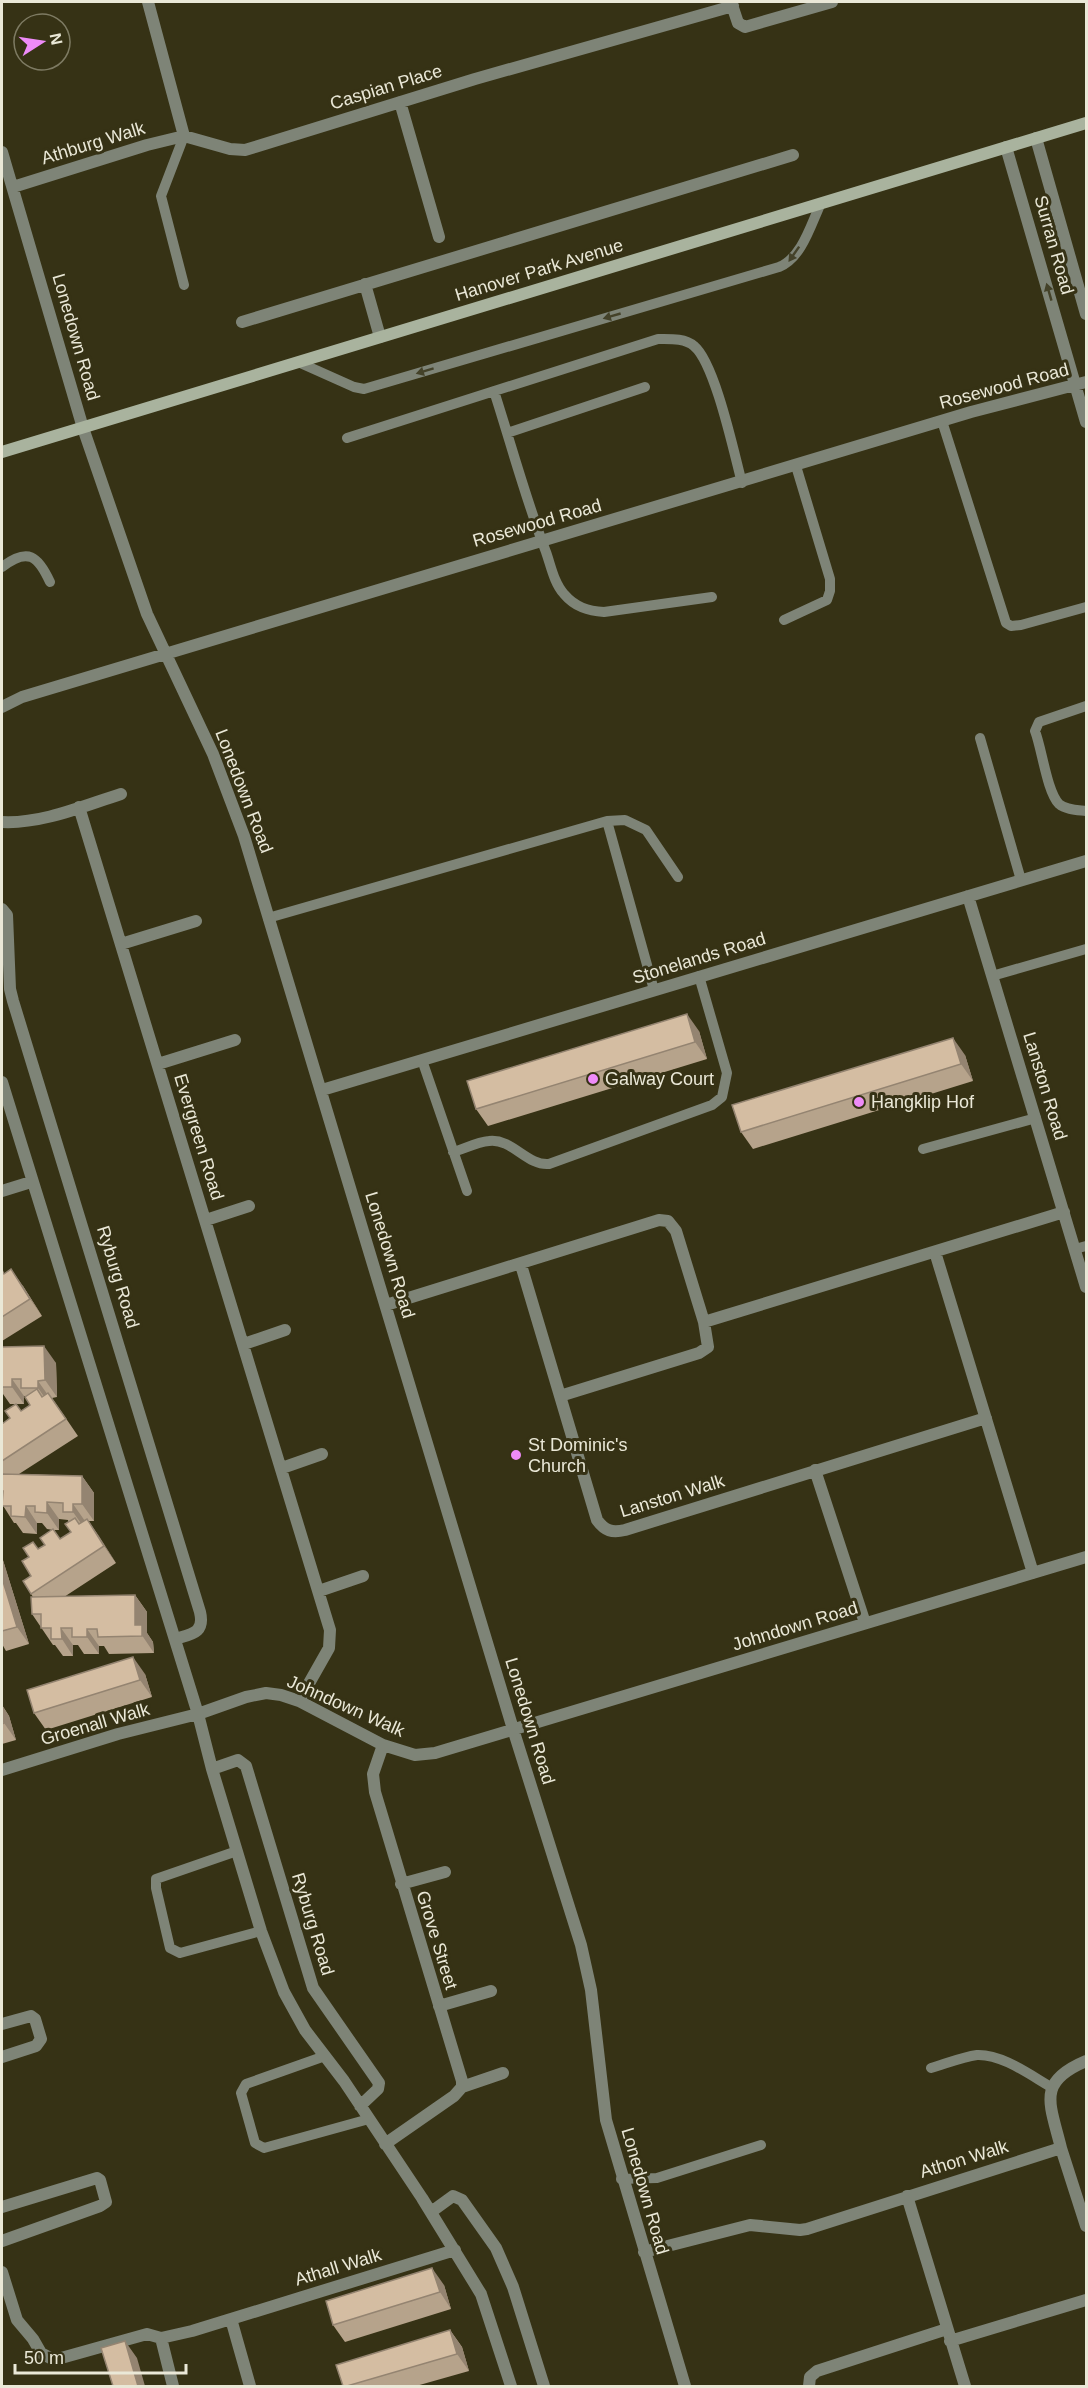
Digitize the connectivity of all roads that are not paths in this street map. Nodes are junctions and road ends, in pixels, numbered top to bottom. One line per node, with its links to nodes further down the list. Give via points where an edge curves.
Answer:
1 (148, 2): 6 (street)
2 (832, 2): 3 (street, via 744,27 738,23)
3 (732, 4): 4 (street, Caspian Place)
4 (400, 102): 6 (street, Caspian Place, via 245,150); 13 (street)
5 (1086, 123): 7 (street, Hanover Park Avenue)
6 (184, 136): 11 (street, Athburg Walk); 15 (lane, via 161,196)
7 (1036, 138): 8 (street, Hanover Park Avenue); 16 (street, Surran Road)
8 (1006, 147): 12 (street, Hanover Park Avenue); 21 (street, Surran Road, one-way to 8)
9 (2, 152): 11 (street, Lonedown Road)
10 (793, 155): 14 (street)
11 (13, 187): 26 (street, Lonedown Road)
12 (821, 203): 19 (street, Hanover Park Avenue); 20 (lane, one-way to 20, via 795,257 779,267 364,389)
13 (439, 237)
14 (365, 284): 18 (street); 19 (street)
15 (184, 285)
16 (1084, 297): 17 (street, Surran Road)
17 (1086, 314)
18 (242, 322)
19 (380, 337): 20 (street, Hanover Park Avenue)
20 (298, 362): 26 (street, Hanover Park Avenue)
21 (1081, 384): 24 (street, Rosewood Road); 25 (street, Surran Road)
22 (645, 387): 27 (lane)
23 (494, 391): 27 (lane); 28 (lane); 31 (lane, via 658,339 688,342 708,365)
24 (942, 421): 30 (street, Rosewood Road); 36 (lane, via 1006,623 1021,625)
25 (1086, 422)
26 (83, 428): 29 (street, Hanover Park Avenue); 38 (street, Lonedown Road, via 147,614)
27 (507, 433): 32 (lane)
28 (347, 438)
29 (2, 452)
30 (796, 466): 31 (street, Rosewood Road); 37 (lane, via 830,579 830,591 827,600)
31 (742, 483): 32 (street, Rosewood Road)
32 (541, 540): 35 (lane, via 562,593 588,611); 38 (street, Rosewood Road)
33 (2, 567): 34 (lane, via 14,559 34,558 41,562)
34 (50, 582)
35 (712, 597)
36 (1086, 607)
37 (784, 620)
38 (166, 654): 40 (street, Rosewood Road, via 22,697); 52 (street, Lonedown Road, via 217,764)
39 (1086, 706): 44 (lane, via 1039,722 1035,731 1053,796 1060,805)
40 (2, 707)
41 (980, 738): 49 (lane)
42 (121, 794): 43 (street)
43 (79, 807): 46 (street, via 19,823); 54 (street, Evergreen Road)
44 (1086, 811)
45 (607, 821): 48 (lane, via 626,820 646,830); 52 (lane); 58 (lane)
46 (2, 822)
47 (1086, 861): 49 (street, Stonelands Road)
48 (678, 877)
49 (1021, 880): 50 (street, Stonelands Road)
50 (968, 896): 56 (street, Stonelands Road); 57 (street, Lanston Road)
51 (2, 909): 91 (street, Ryburg Road, via 7,915 13,1001 200,1612 202,1622 198,1629)
52 (268, 918): 63 (street, Lonedown Road)
53 (196, 921): 54 (street)
54 (121, 944): 61 (street, Evergreen Road)
55 (1086, 949): 57 (lane)
56 (699, 976): 58 (street, Stonelands Road); 66 (lane, via 727,1073 722,1098 549,1164 537,1163 496,1141)
57 (992, 976): 64 (street, Lanston Road)
58 (654, 990): 60 (street, Stonelands Road)
59 (235, 1040): 61 (street, Evergreen Road)
60 (422, 1060): 63 (street, Stonelands Road); 66 (lane)
61 (158, 1064): 72 (street, Evergreen Road)
62 (2, 1082): 67 (street)
63 (322, 1090): 77 (street, Lonedown Road)
64 (1036, 1119): 65 (lane); 71 (street, Lanston Road)
65 (923, 1149)
66 (453, 1152): 69 (lane)
67 (31, 1182): 68 (street); 91 (street)
68 (2, 1191)
69 (466, 1191)
70 (249, 1206): 72 (street, Evergreen Road)
71 (1064, 1212): 73 (street, Lanston Road); 74 (street)
72 (206, 1220): 80 (street, Evergreen Road)
73 (1081, 1248): 76 (street, Lanston Road)
74 (935, 1252): 78 (street); 82 (street)
75 (521, 1265): 77 (street); 78 (street, via 664,1220 676,1231); 81 (street, Lanston Walk)
76 (1086, 1287)
77 (386, 1305): 94 (street, Lonedown Road)
78 (705, 1322): 81 (street, via 709,1343 703,1352)
79 (285, 1330): 80 (street)
80 (244, 1344): 84 (street, Evergreen Road)
81 (560, 1396): 85 (street, Lanston Walk, via 597,1520 612,1532)
82 (986, 1418): 85 (street, Lanston Walk); 87 (street)
83 (322, 1454): 84 (street)
84 (282, 1468): 89 (street, Evergreen Road)
85 (816, 1470): 90 (street)
86 (1086, 1557): 87 (street, Johndown Road)
87 (1033, 1573): 90 (street, Johndown Road)
88 (363, 1576): 89 (street)
89 (319, 1591): 92 (street, Evergreen Road, via 330,1630 329,1648)
90 (865, 1623): 94 (street, Johndown Road)
91 (175, 1639): 93 (street)
92 (299, 1701): 93 (street, Johndown Walk, via 266,1693); 95 (street, Johndown Walk)
93 (198, 1713): 96 (street); 97 (street, Groenall Walk)
94 (513, 1729): 95 (street, Johndown Walk, via 435,1753 415,1755); 117 (street, Lonedown Road, via 581,1945 591,1990 606,2120)
95 (383, 1745): 100 (street, Grove Street, via 375,1767 374,1786)
96 (212, 1769): 98 (street); 112 (street, Ryburg Road, via 238,1760 246,1766 313,1988 380,2083)
97 (2, 1770)
98 (237, 1851): 101 (street); 101 (lane, via 156,1879 170,1948 180,1953)
99 (445, 1872): 100 (street, Grove Street)
100 (401, 1884): 103 (street, Grove Street)
101 (261, 1931): 105 (street, via 284,1992)
102 (491, 1991): 103 (street, Grove Street)
103 (439, 2006): 111 (street, Grove Street)
104 (2, 2024): 106 (street, via 31,2016 41,2039 36,2046)
105 (325, 2056): 112 (street); 113 (lane, via 243,2087 241,2093 255,2143 264,2148)
106 (2, 2057)
107 (1086, 2061): 110 (street, via 1068,2069)
108 (931, 2068): 110 (lane, via 976,2055 987,2056)
109 (503, 2073): 111 (street)
110 (1051, 2086): 116 (street, via 1050,2100)
111 (462, 2087): 114 (street)
112 (360, 2106): 113 (street)
113 (369, 2119): 114 (street)
114 (385, 2144): 120 (street)
115 (761, 2145): 117 (lane, via 657,2178)
116 (1061, 2148): 118 (street, Athon Walk); 121 (street)
117 (621, 2179): 124 (street, Lonedown Road)
118 (907, 2196): 124 (street, via 807,2229 750,2225); 128 (street, Athon Walk)
119 (2, 2207): 122 (street, via 97,2178 106,2202)
120 (431, 2212): 123 (street); 133 (street, via 457,2196 491,2239 513,2287)
121 (1086, 2226)
122 (2, 2241)
123 (455, 2250): 127 (street, Athall Walk); 132 (street, via 482,2294)
124 (644, 2252): 134 (street, Lonedown Road)
125 (2, 2272): 129 (street, Athall Walk, via 17,2320 47,2357 58,2360 147,2334)
126 (1086, 2300): 128 (street)
127 (231, 2319): 129 (street, Athall Walk); 131 (street)
128 (949, 2335): 135 (street, via 817,2371 810,2377); 136 (street, Athon Walk)
129 (160, 2338): 130 (street)
130 (173, 2386)
131 (250, 2386)
132 (509, 2386)
133 (544, 2386)
134 (685, 2386)
135 (809, 2386)
136 (964, 2386)

